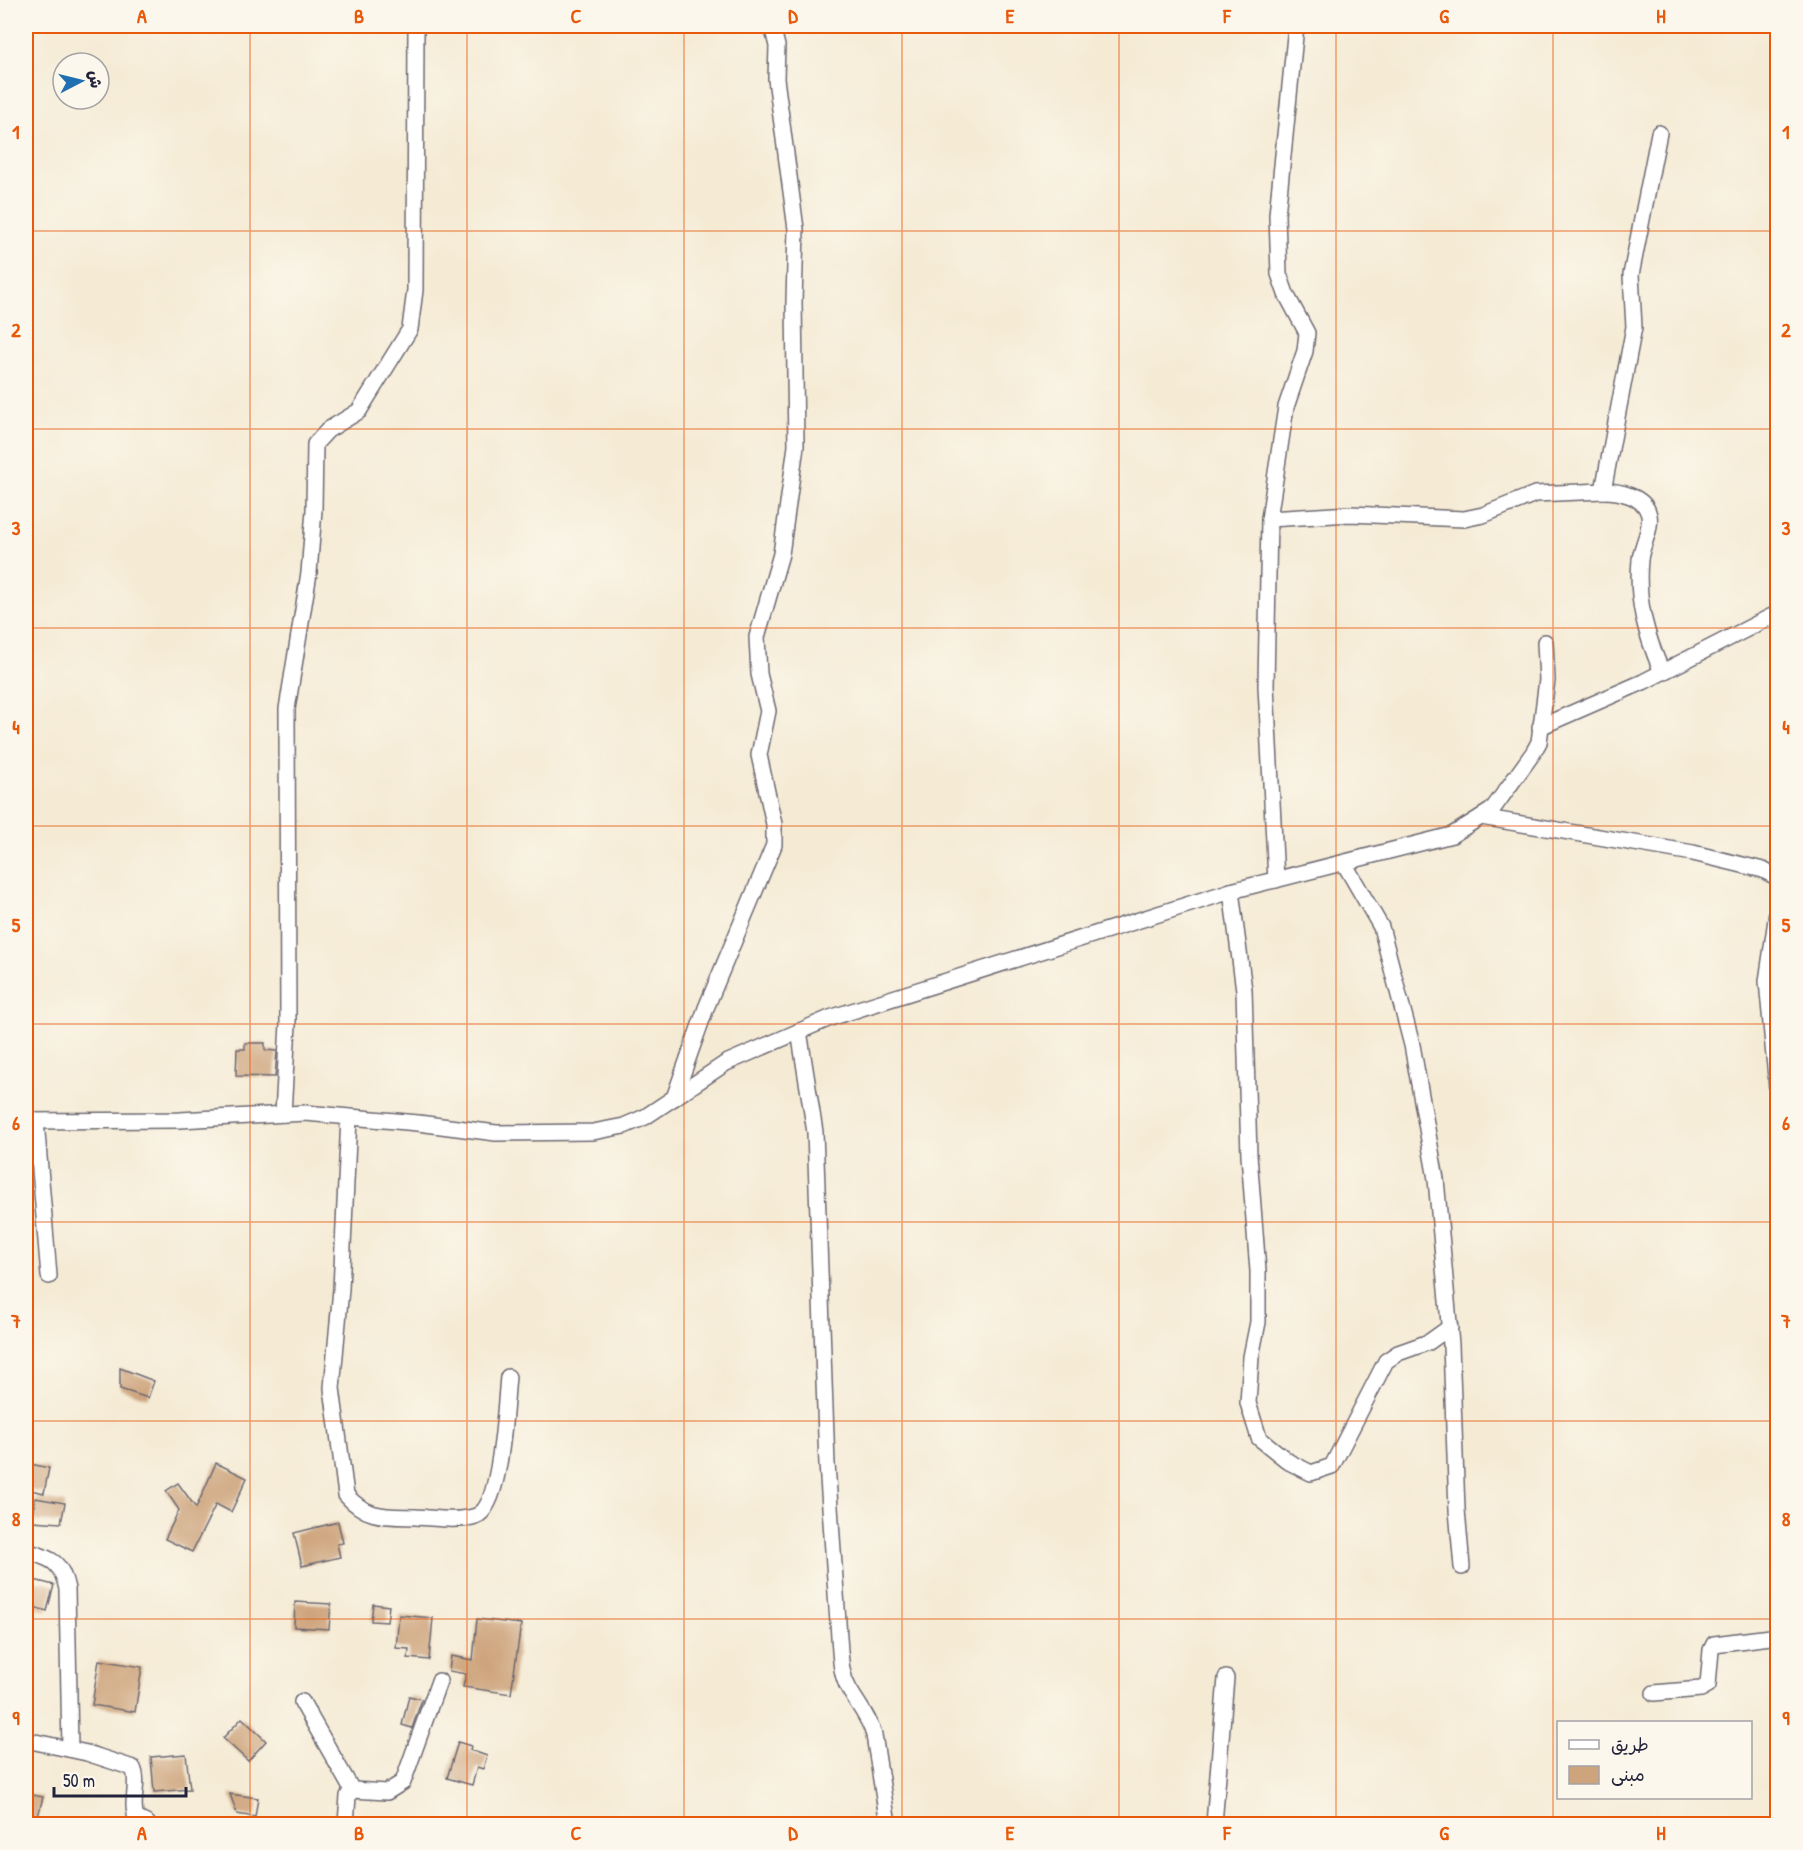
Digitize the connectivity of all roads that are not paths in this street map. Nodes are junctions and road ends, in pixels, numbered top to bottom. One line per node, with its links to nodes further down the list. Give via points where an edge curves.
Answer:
1 (416, 26): 20 (street, via 415,290 410,329 359,411 328,430 315,444 309,573 287,709 289,1001)
2 (772, 26): 18 (street, via 796,229 796,446 781,554 757,638 759,674 768,711 759,756 774,824 774,845 706,1008)
3 (1296, 26): 6 (street, via 1277,215 1279,274 1307,333 1284,417)
4 (1659, 133): 5 (street, via 1631,275 1634,327)
5 (1603, 491): 6 (street, via 1535,494 1464,519 1350,514); 9 (street, via 1621,492 1642,503 1649,514 1640,558 1639,593 1642,620)
6 (1269, 519): 14 (street, via 1266,686)
7 (1778, 613): 9 (street)
8 (1545, 642): 10 (street, via 1547,680)
9 (1662, 672): 10 (street)
10 (1540, 727): 11 (street, via 1533,753 1492,810)
11 (1481, 817): 12 (street, via 1452,835); 13 (street, via 1694,853 1763,870)
12 (1344, 863): 14 (street); 24 (street, via 1381,927 1412,1045 1436,1179)
13 (1778, 878)
14 (1276, 880): 15 (street)
15 (1231, 891): 17 (street, via 943,981); 24 (street, via 1244,990 1258,1271 1258,1322 1248,1403 1258,1438 1311,1473 1332,1466 1386,1361 1430,1342)
16 (1778, 906): 19 (street, via 1767,981)
17 (799, 1031): 18 (street, via 726,1063); 38 (street, via 815,1132 827,1464 840,1651 848,1688 870,1721 874,1735)
18 (674, 1098): 21 (street, via 624,1126 593,1132 496,1133)
19 (1778, 1099)
20 (283, 1114): 21 (street); 22 (street, via 180,1120)
21 (349, 1118): 25 (street, via 332,1389 346,1495 369,1514 477,1516 495,1489)
22 (31, 1121): 23 (street)
23 (49, 1276)
24 (1450, 1327): 27 (street)
25 (508, 1377)
26 (26, 1551): 34 (street, via 52,1559 64,1573)
27 (1462, 1567)
28 (1778, 1636): 31 (street, via 1714,1644 1707,1685 1701,1689)
29 (1226, 1678): 39 (street)
30 (439, 1681): 35 (street, via 408,1774 399,1787 387,1792)
31 (1654, 1693)
32 (302, 1702): 35 (street)
33 (26, 1740): 34 (street)
34 (70, 1749): 36 (street, via 133,1768 136,1775 132,1807 136,1818)
35 (352, 1790): 37 (street)
36 (148, 1824)
37 (346, 1824)
38 (888, 1824)
39 (1214, 1824)

